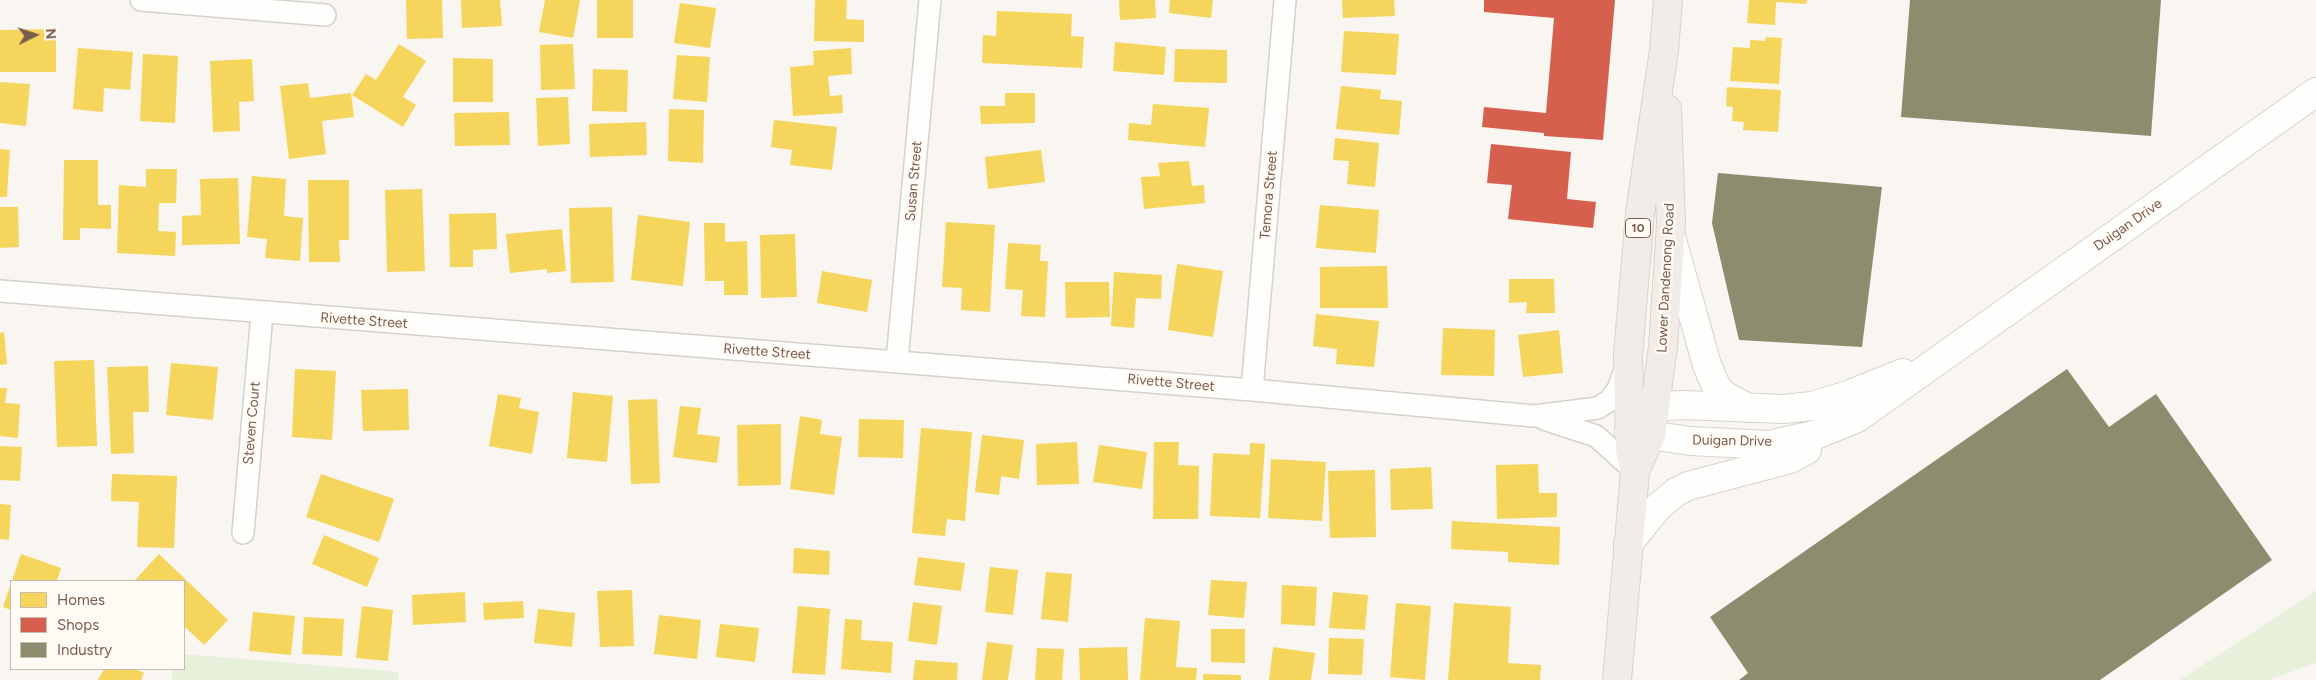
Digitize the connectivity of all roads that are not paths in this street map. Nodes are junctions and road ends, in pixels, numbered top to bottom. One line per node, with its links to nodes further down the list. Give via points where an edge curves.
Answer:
1 (141, 0): 5 (street)
2 (930, 0): 13 (street, Susan Street)
3 (1285, 0): 14 (street, Temora Street)
4 (1668, 0): 6 (highway, Lower Dandenong Road / 10)
5 (325, 15)
6 (1664, 50): 8 (highway, Lower Dandenong Road / 10); 11 (highway, Lower Dandenong Road / 10, via 1640,213)
7 (2316, 92): 12 (main road, Duigan Drive)
8 (1671, 233): 15 (main road, via 1692,314 1716,386 1724,395); 18 (highway, Lower Dandenong Road / 10, via 1663,347)
9 (0, 291): 10 (street, Rivette Street)
10 (262, 313): 13 (street, Rivette Street); 20 (street, Steven Court)
11 (1628, 355): 16 (street, Rivette Street, via 1624,375 1610,400 1592,410); 18 (highway, Lower Dandenong Road / 10)
12 (1939, 358): 15 (main road, Duigan Drive, via 1812,406 1784,410); 17 (main road, Duigan Drive)
13 (897, 361): 14 (street, Rivette Street)
14 (1252, 390): 16 (street, Rivette Street)
15 (1748, 408): 18 (main road, Duigan Drive, via 1682,405)
16 (1534, 416): 19 (street, Rivette Street, via 1596,436)
17 (1857, 418): 18 (main road, Duigan Drive, via 1818,434 1769,444 1690,441); 21 (main road, via 1823,442 1790,459 1676,492 1658,507)
18 (1641, 420): 19 (highway, Lower Dandenong Road / 10)
19 (1634, 471): 21 (highway, Lower Dandenong Road / 10)
20 (242, 533)
21 (1628, 544): 22 (highway, Lower Dandenong Road / 10)
22 (1617, 680)

